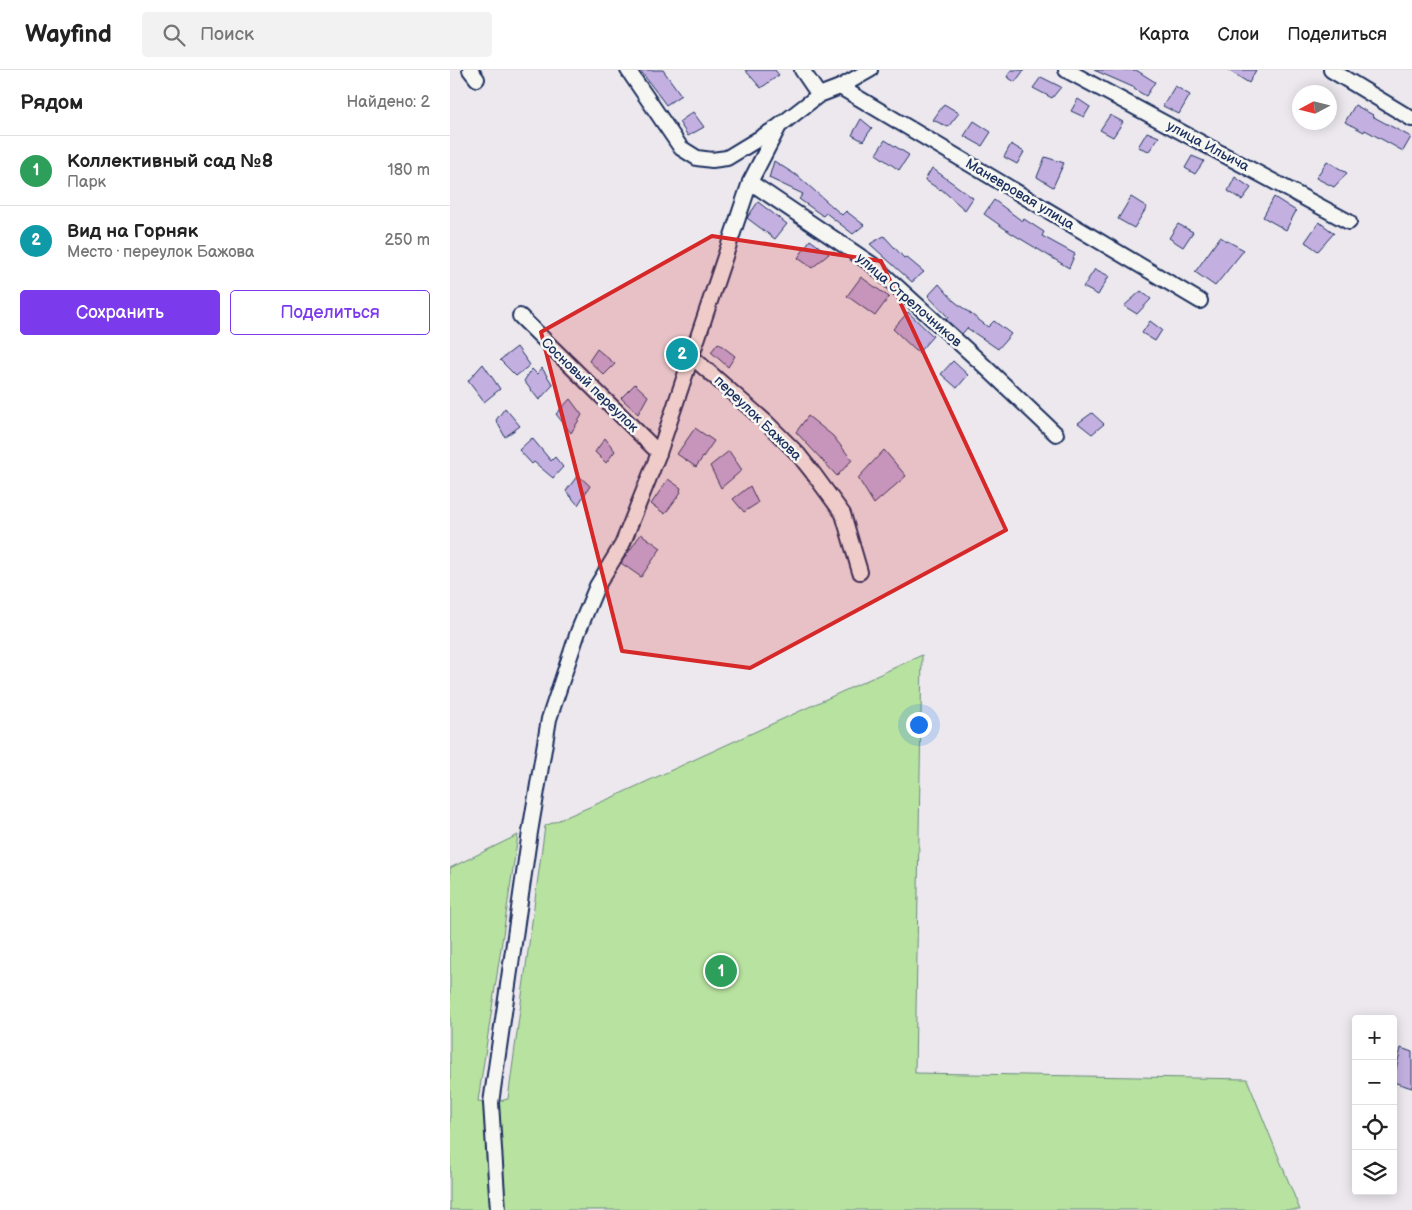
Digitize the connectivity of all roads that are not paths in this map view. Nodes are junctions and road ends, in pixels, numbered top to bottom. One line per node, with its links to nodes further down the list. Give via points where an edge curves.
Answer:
1 (628, 70): 9 (street, via 680,148 697,158 727,158)
2 (802, 70): 7 (street)
3 (870, 70): 6 (street)
4 (1066, 70): 11 (street, улица Ильича)
5 (1331, 70): 8 (street)
6 (840, 87): 7 (street); 12 (street, Маневровая улица)
7 (819, 95): 9 (street)
8 (1412, 119)
9 (779, 126): 10 (street)
10 (750, 182): 14 (street); 15 (street, улица Стрелочников, via 873,265)
11 (1349, 222)
12 (1200, 301)
13 (520, 316): 16 (street, Сосновый переулок)
14 (692, 357): 16 (street); 17 (street, переулок Бажова, via 798,454 843,514)
15 (1056, 434)
16 (659, 453): 18 (street, via 622,545 597,586 549,719 490,1103)
17 (860, 572)
18 (498, 1210)

